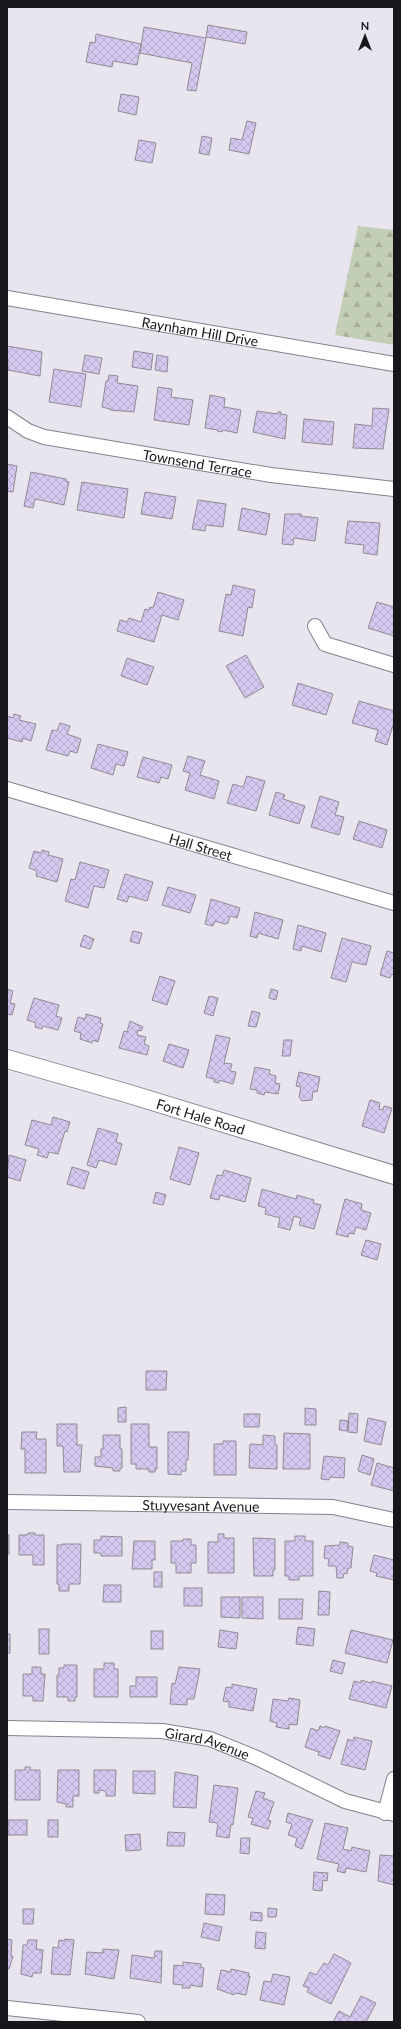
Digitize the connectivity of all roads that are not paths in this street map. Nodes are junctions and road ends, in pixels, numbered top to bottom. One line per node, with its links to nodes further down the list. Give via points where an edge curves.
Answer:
1 (7, 298): 2 (street, Raynham Hill Drive)
2 (394, 364)
3 (7, 417): 4 (street, Townsend Terrace, via 28,431 58,440 271,475)
4 (394, 489)
5 (315, 626): 6 (street, via 325,644)
6 (394, 665)
7 (7, 789): 8 (street, Hall Street)
8 (394, 903)
9 (7, 1059): 10 (street, Fort Hale Road)
10 (394, 1175)
11 (7, 1502): 12 (street, Stuyvesant Avenue, via 332,1507)
12 (394, 1520)
13 (7, 1728): 15 (street, Girard Avenue, via 162,1731 210,1739 257,1758 345,1800)
14 (394, 1779): 15 (street)
15 (389, 1814)
16 (7, 2008): 17 (street)
17 (138, 2022)

